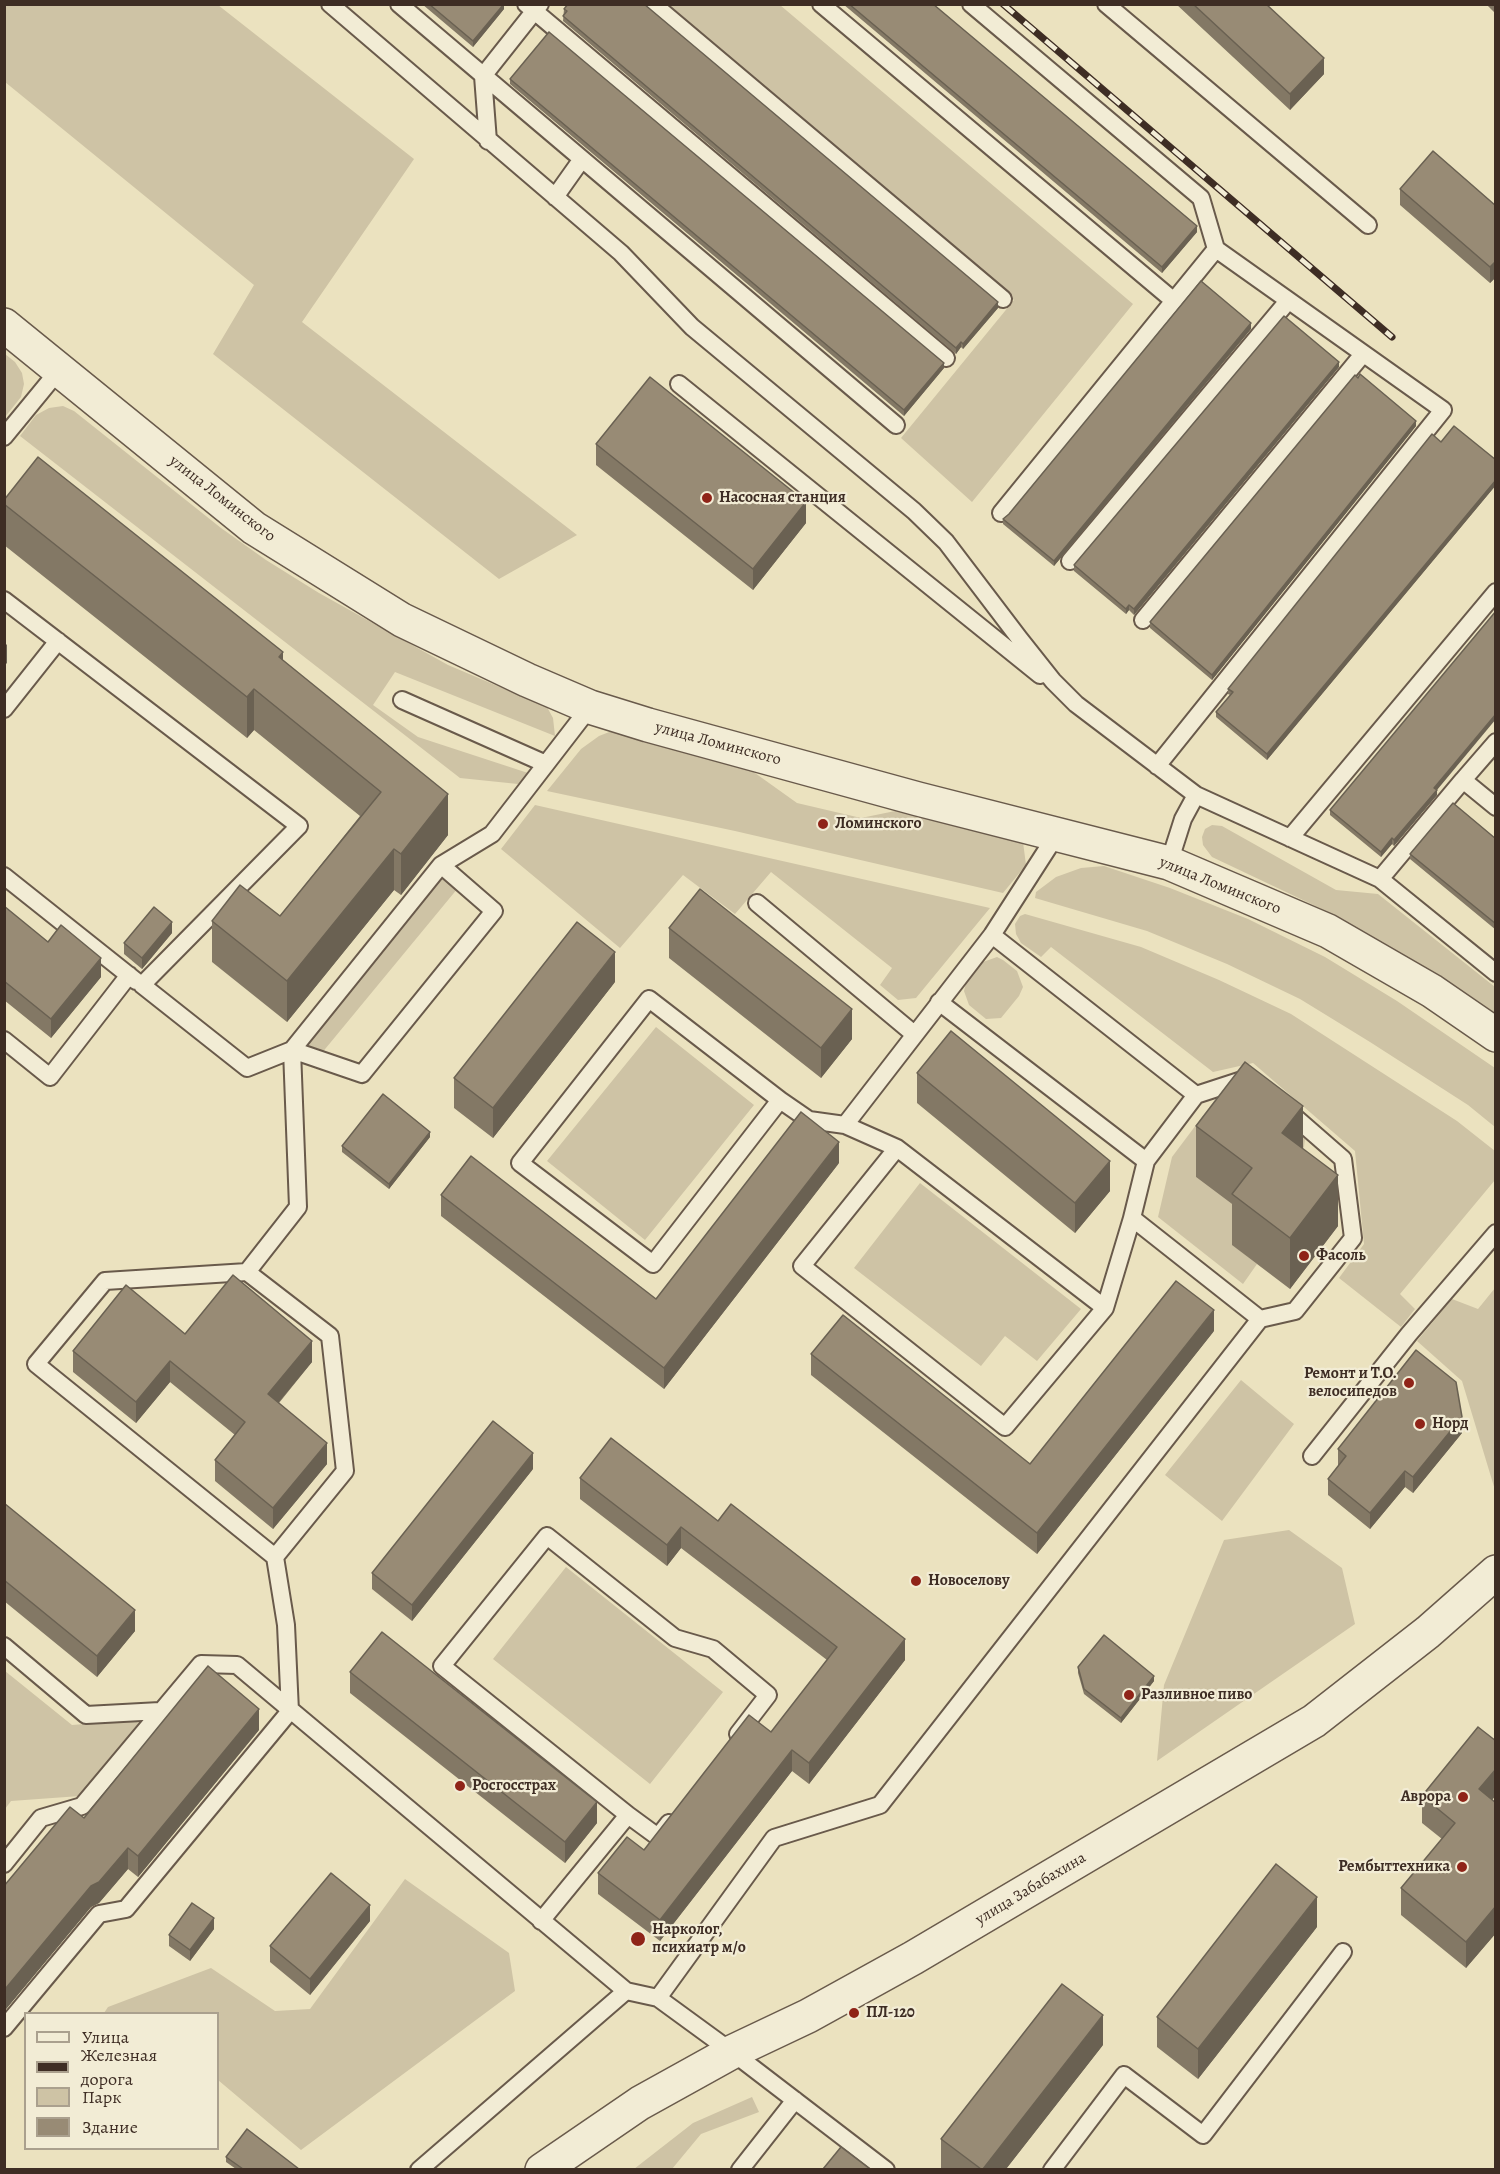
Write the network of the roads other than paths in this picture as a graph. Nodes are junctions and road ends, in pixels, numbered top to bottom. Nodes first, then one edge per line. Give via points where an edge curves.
1 (330, 4) edge
2 (399, 4) edge
3 (653, 4) edge
4 (821, 4) edge
5 (971, 4) edge
6 (1106, 4) edge
7 (533, 7) edge
8 (483, 76) junction
9 (488, 141) junction
10 (582, 159) junction
11 (555, 197) junction
12 (1368, 225) dead end
13 (1216, 249) junction
14 (1004, 299) dead end
15 (1174, 301) junction
16 (1288, 301) junction
17 (4, 325) edge
18 (1363, 354) junction
19 (946, 358) dead end
20 (59, 369) junction
21 (679, 384) dead end
22 (896, 425) dead end
23 (4, 437) edge
24 (1001, 513) dead end
25 (1070, 561) dead end
26 (1496, 592) edge
27 (4, 600) edge
28 (1143, 620) dead end
29 (58, 641) junction
30 (402, 700) dead end
31 (1076, 704) junction
32 (590, 706) junction
33 (4, 709) edge
34 (1496, 742) edge
35 (546, 764) junction
36 (1157, 766) junction
37 (1463, 780) junction
38 (1196, 795) junction
39 (1496, 807) edge
40 (1058, 834) junction
41 (1290, 838) junction
42 (1169, 863) junction
43 (441, 866) junction
44 (4, 876) edge
45 (1380, 879) junction
46 (757, 903) dead end
47 (992, 935) junction
48 (1496, 973) edge
49 (135, 980) junction
50 (939, 1002) junction
51 (914, 1034) junction
52 (1496, 1035) edge
53 (4, 1040) edge
54 (292, 1050) junction
55 (1257, 1085) edge
56 (1196, 1095) junction
57 (780, 1100) junction
58 (1275, 1100) edge
59 (844, 1125) junction
60 (897, 1148) junction
61 (1146, 1161) junction
62 (1132, 1218) junction
63 (1496, 1233) edge
64 (247, 1272) junction
65 (1105, 1308) junction
66 (1260, 1319) junction
67 (1312, 1456) dead end
68 (275, 1557) junction
69 (1496, 1572) edge
70 (4, 1646) edge
71 (160, 1711) junction
72 (290, 1712) junction
73 (731, 1742) edge
74 (680, 1809) edge
75 (628, 1815) junction
76 (4, 1864) edge
77 (541, 1921) junction
78 (1343, 1952) dead end
79 (626, 1991) junction
80 (658, 1998) junction
81 (4, 2028) edge
82 (732, 2052) junction
83 (795, 2100) junction
84 (419, 2169) edge
85 (542, 2169) edge
86 (740, 2169) edge
87 (886, 2169) edge
88 (1052, 2169) edge

1 - 9 lane
2 - 8 lane
3 - 14 lane
4 - 15 lane
5 - 13 lane via 1201,198
6 - 12 lane
7 - 8 lane
7 - 19 lane
8 - 9 lane
8 - 10 lane
9 - 11 lane
10 - 11 lane
10 - 22 lane
11 - 31 lane via 621,253 692,327 946,542 1018,638
13 - 15 lane
13 - 16 lane
15 - 24 lane
16 - 18 lane
16 - 25 lane
17 - 20 street, улица Ломинского
18 - 28 lane
18 - 36 lane via 1443,410
20 - 23 lane
20 - 32 street, улица Ломинского via 254,528 402,620
21 - 31 lane
26 - 41 lane
27 - 29 lane
29 - 33 lane
29 - 49 lane via 299,826
30 - 35 lane
31 - 36 lane
32 - 35 lane
32 - 40 street, улица Ломинского via 918,799
34 - 37 lane
35 - 43 lane via 492,834
36 - 38 lane
37 - 39 lane
37 - 45 lane
38 - 41 lane
38 - 42 lane via 1183,819
40 - 42 street, улица Ломинского
40 - 47 lane
41 - 45 lane
42 - 52 street, улица Ломинского via 1328,931 1432,991
43 - 54 lane
43 - 54 lane via 494,911 362,1074
44 - 49 lane
45 - 48 lane
46 - 51 lane
47 - 50 lane
47 - 56 lane
49 - 53 lane via 50,1077
49 - 54 lane via 248,1068
50 - 51 lane
50 - 61 lane
51 - 59 lane
54 - 64 lane via 298,1207
55 - 56 lane via 1249,1077
56 - 61 lane
57 - 57 lane via 649,999 520,1163 653,1264
57 - 59 lane via 809,1120
58 - 66 lane via 1343,1159 1353,1238 1295,1311
59 - 60 lane
60 - 65 lane
60 - 65 lane via 802,1266 1005,1427
61 - 62 lane
62 - 65 lane
62 - 66 lane
63 - 67 lane
64 - 68 lane via 330,1336 345,1471
64 - 68 lane via 105,1281 36,1364
66 - 80 lane via 880,1805 774,1838
68 - 72 lane via 286,1625
69 - 82 street, улица Забабахина via 1428,1632 1314,1721 913,1958 808,2016
70 - 71 lane via 86,1715
71 - 72 lane via 201,1664 237,1665
71 - 76 lane via 82,1806 41,1818
72 - 77 lane
72 - 81 lane via 126,1909 99,1914
73 - 75 lane via 768,1695 712,1649 675,1638 547,1536 442,1666
74 - 75 lane via 658,1837
75 - 77 lane
77 - 79 lane
78 - 88 lane via 1203,2135 1124,2075
79 - 80 lane
79 - 84 lane
80 - 82 lane
82 - 83 lane
82 - 85 street, улица Забабахина via 640,2103
83 - 86 lane
83 - 87 lane

